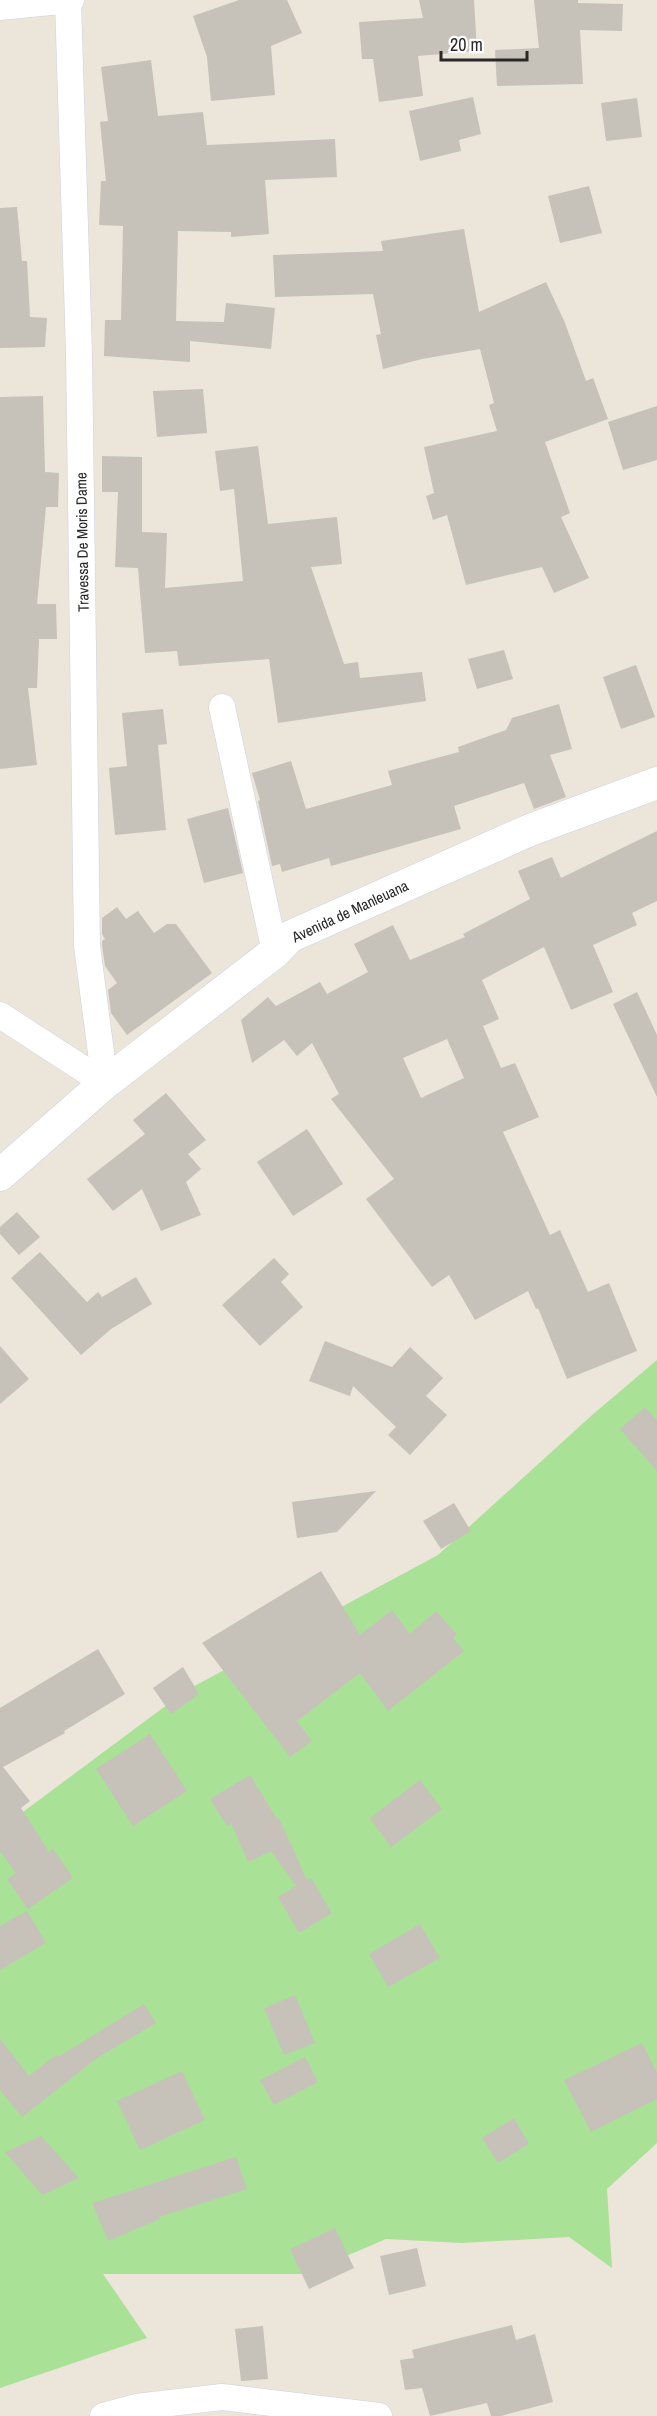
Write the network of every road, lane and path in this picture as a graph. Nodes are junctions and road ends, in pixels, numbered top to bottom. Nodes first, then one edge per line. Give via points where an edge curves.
1 (69, 0) edge
2 (0, 7) edge
3 (222, 707) dead end
4 (657, 783) edge
5 (274, 952) junction
6 (0, 1015) edge
7 (105, 1083) junction
8 (0, 1175) edge
9 (103, 2416) edge
10 (379, 2416) edge

1 - 2 street
1 - 7 street, Travessa De Moris Dame via 79,353 87,946
3 - 5 street
4 - 5 street, Avenida de Manleuana via 530,830 289,937
5 - 7 street, Avenida de Manleuana
6 - 7 street
7 - 8 street, Avenida de Manleuana
9 - 10 street via 136,2407 222,2397

